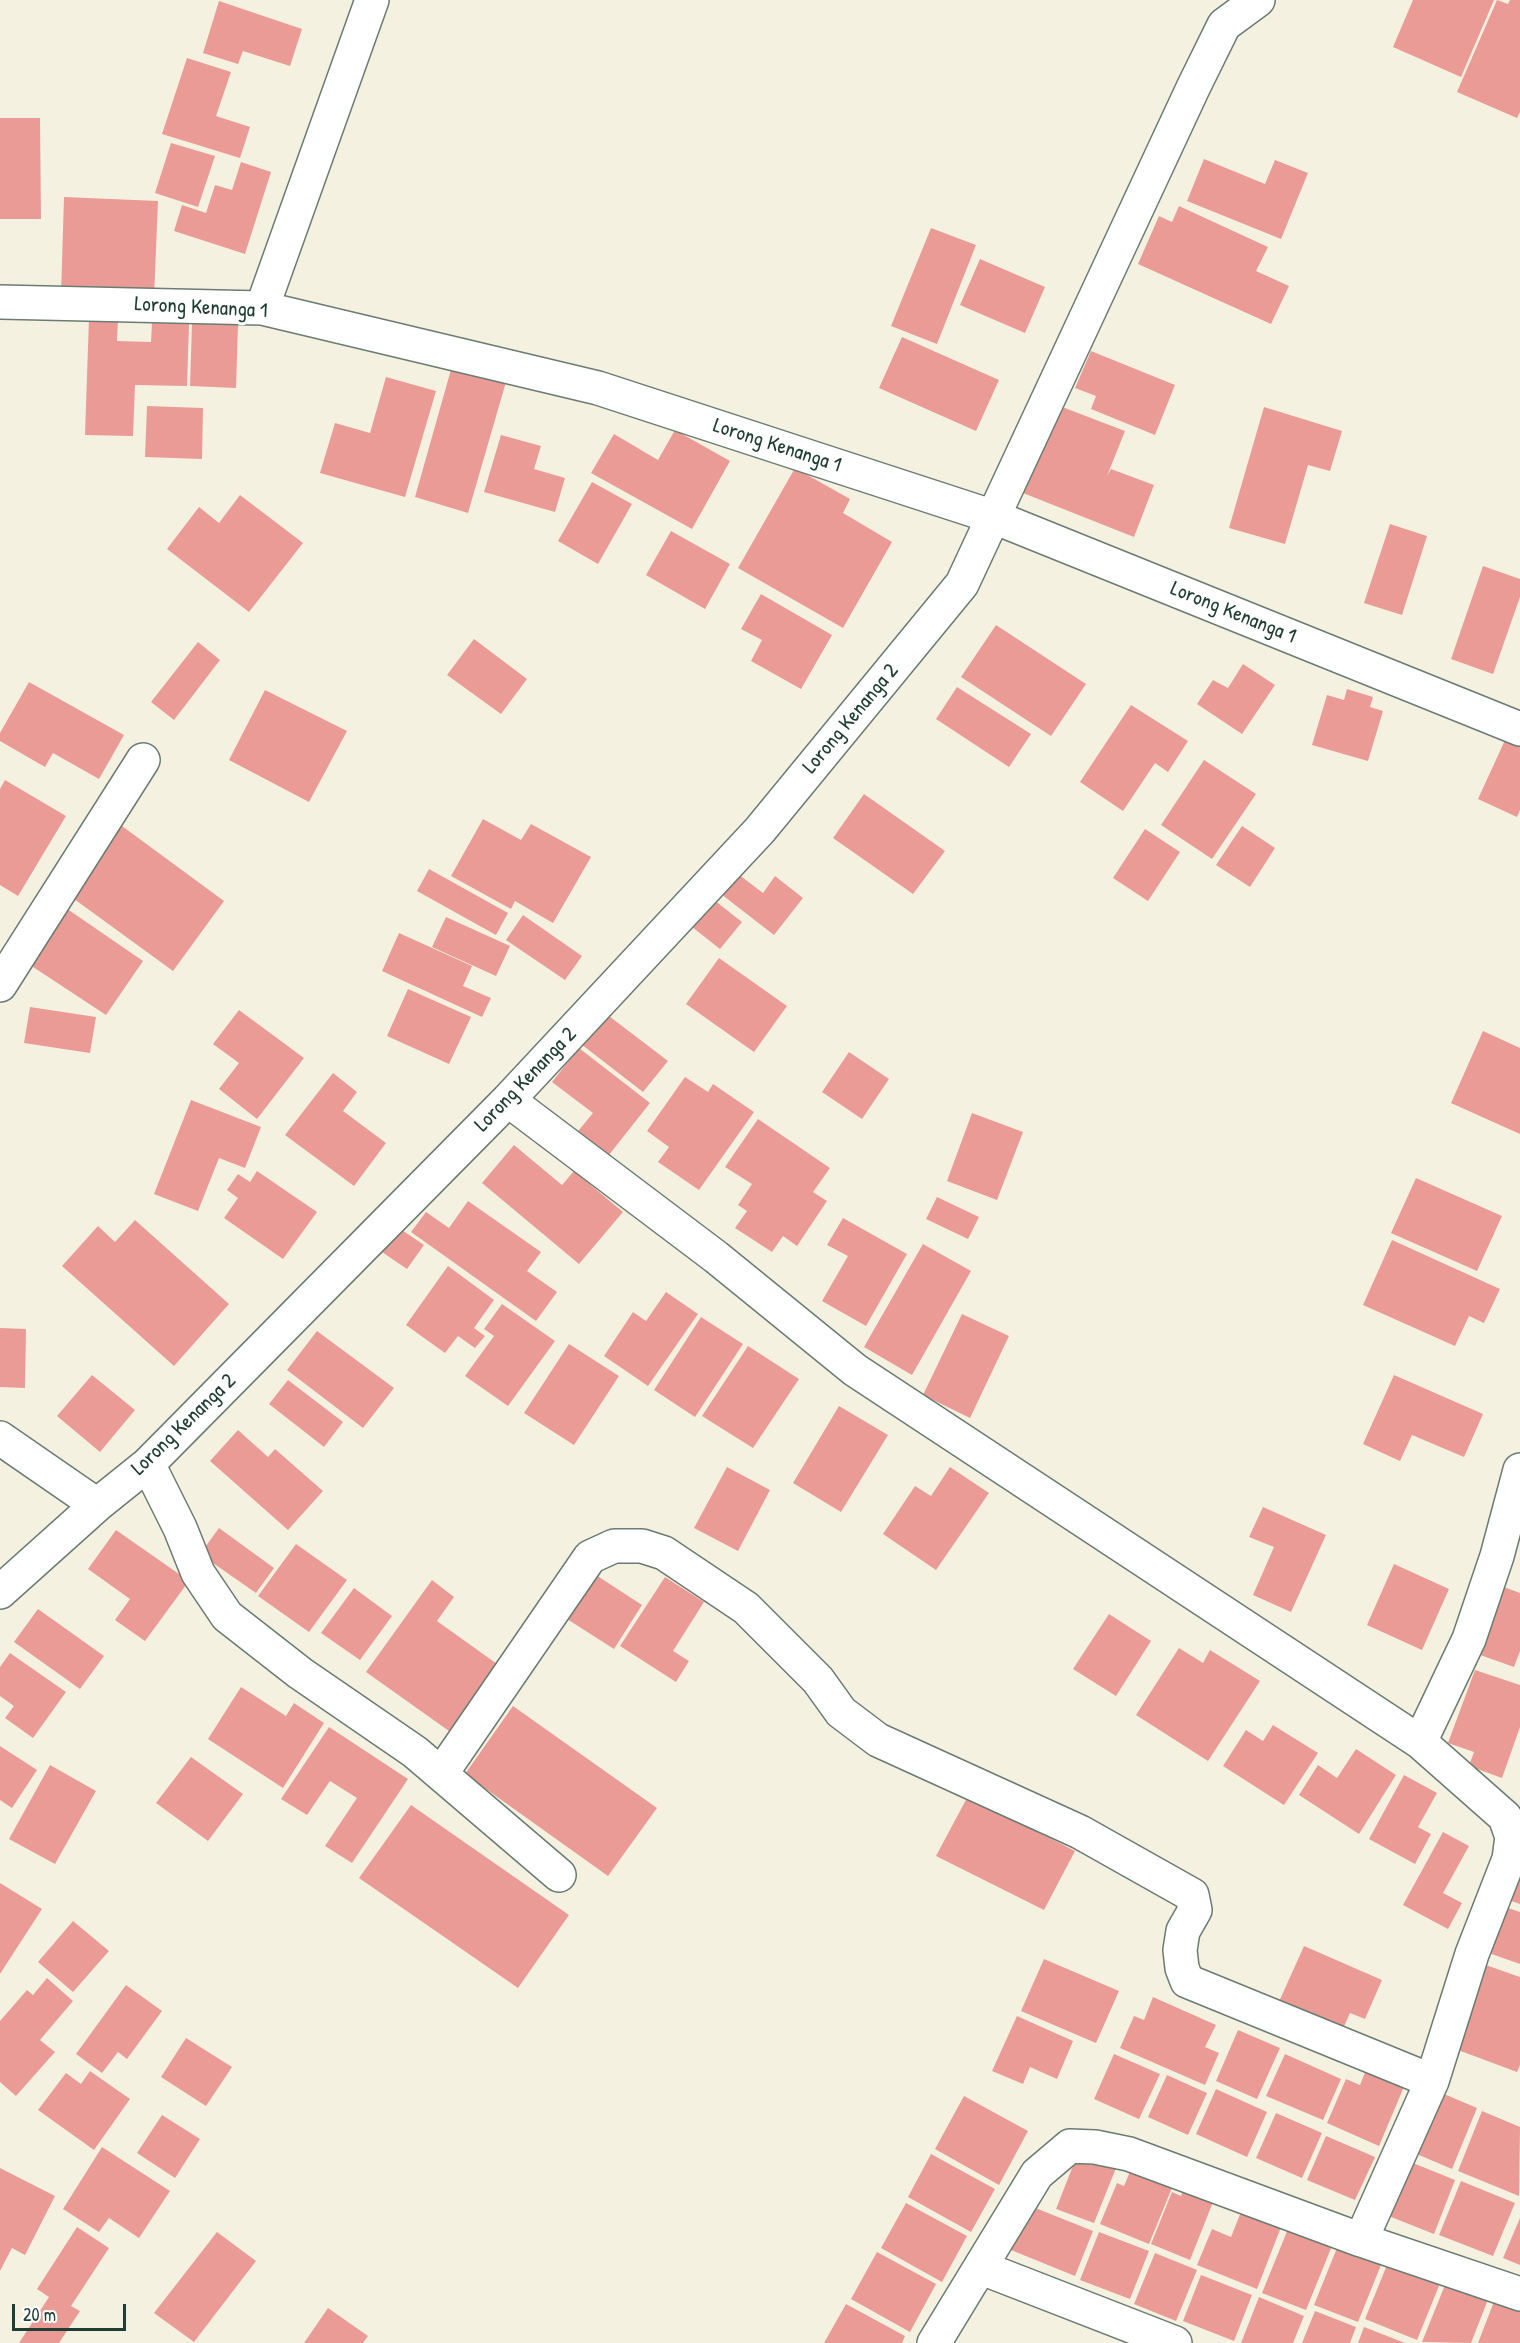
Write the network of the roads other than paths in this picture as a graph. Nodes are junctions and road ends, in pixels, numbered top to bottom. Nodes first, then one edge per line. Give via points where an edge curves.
1 (372, 0) edge
2 (1258, 0) edge
3 (0, 302) edge
4 (262, 308) junction
5 (994, 517) junction
6 (1520, 729) edge
7 (143, 760) dead end
8 (0, 985) edge
9 (508, 1100) junction
10 (0, 1438) edge
11 (148, 1464) junction
12 (1520, 1470) edge
13 (97, 1505) junction
14 (1509, 1560) edge
15 (0, 1592) edge
16 (1420, 1742) junction
17 (441, 1774) junction
18 (559, 1875) dead end
19 (1432, 2081) junction
20 (1361, 2240) junction
21 (981, 2268) junction
22 (1520, 2294) edge
23 (934, 2343) edge
24 (1175, 2343) edge

1 - 4 street
2 - 5 street, Lorong Kenanga 2 via 1224,25
3 - 4 street, Lorong Kenanga 1
4 - 5 street, Lorong Kenanga 1 via 598,388
5 - 6 street, Lorong Kenanga 1
5 - 9 street, Lorong Kenanga 2 via 963,584 760,830
7 - 8 street
9 - 11 street, Lorong Kenanga 2
9 - 16 street via 716,1257 855,1370
10 - 13 street
11 - 13 street, Lorong Kenanga 2
11 - 17 street via 198,1573 227,1616
12 - 14 street
13 - 15 street, Lorong Kenanga 2
14 - 16 street
16 - 19 street via 1505,1816 1512,1837 1509,1859 1472,1954
17 - 18 street
17 - 19 street via 590,1557 614,1546 642,1546 664,1553 746,1608 818,1680 841,1712 878,1740 1080,1832 1192,1895 1195,1910 1183,1931 1180,1950 1187,1981
19 - 20 street
20 - 21 street via 1129,2154 1070,2146 1037,2175
20 - 22 street
21 - 23 street
21 - 24 street

